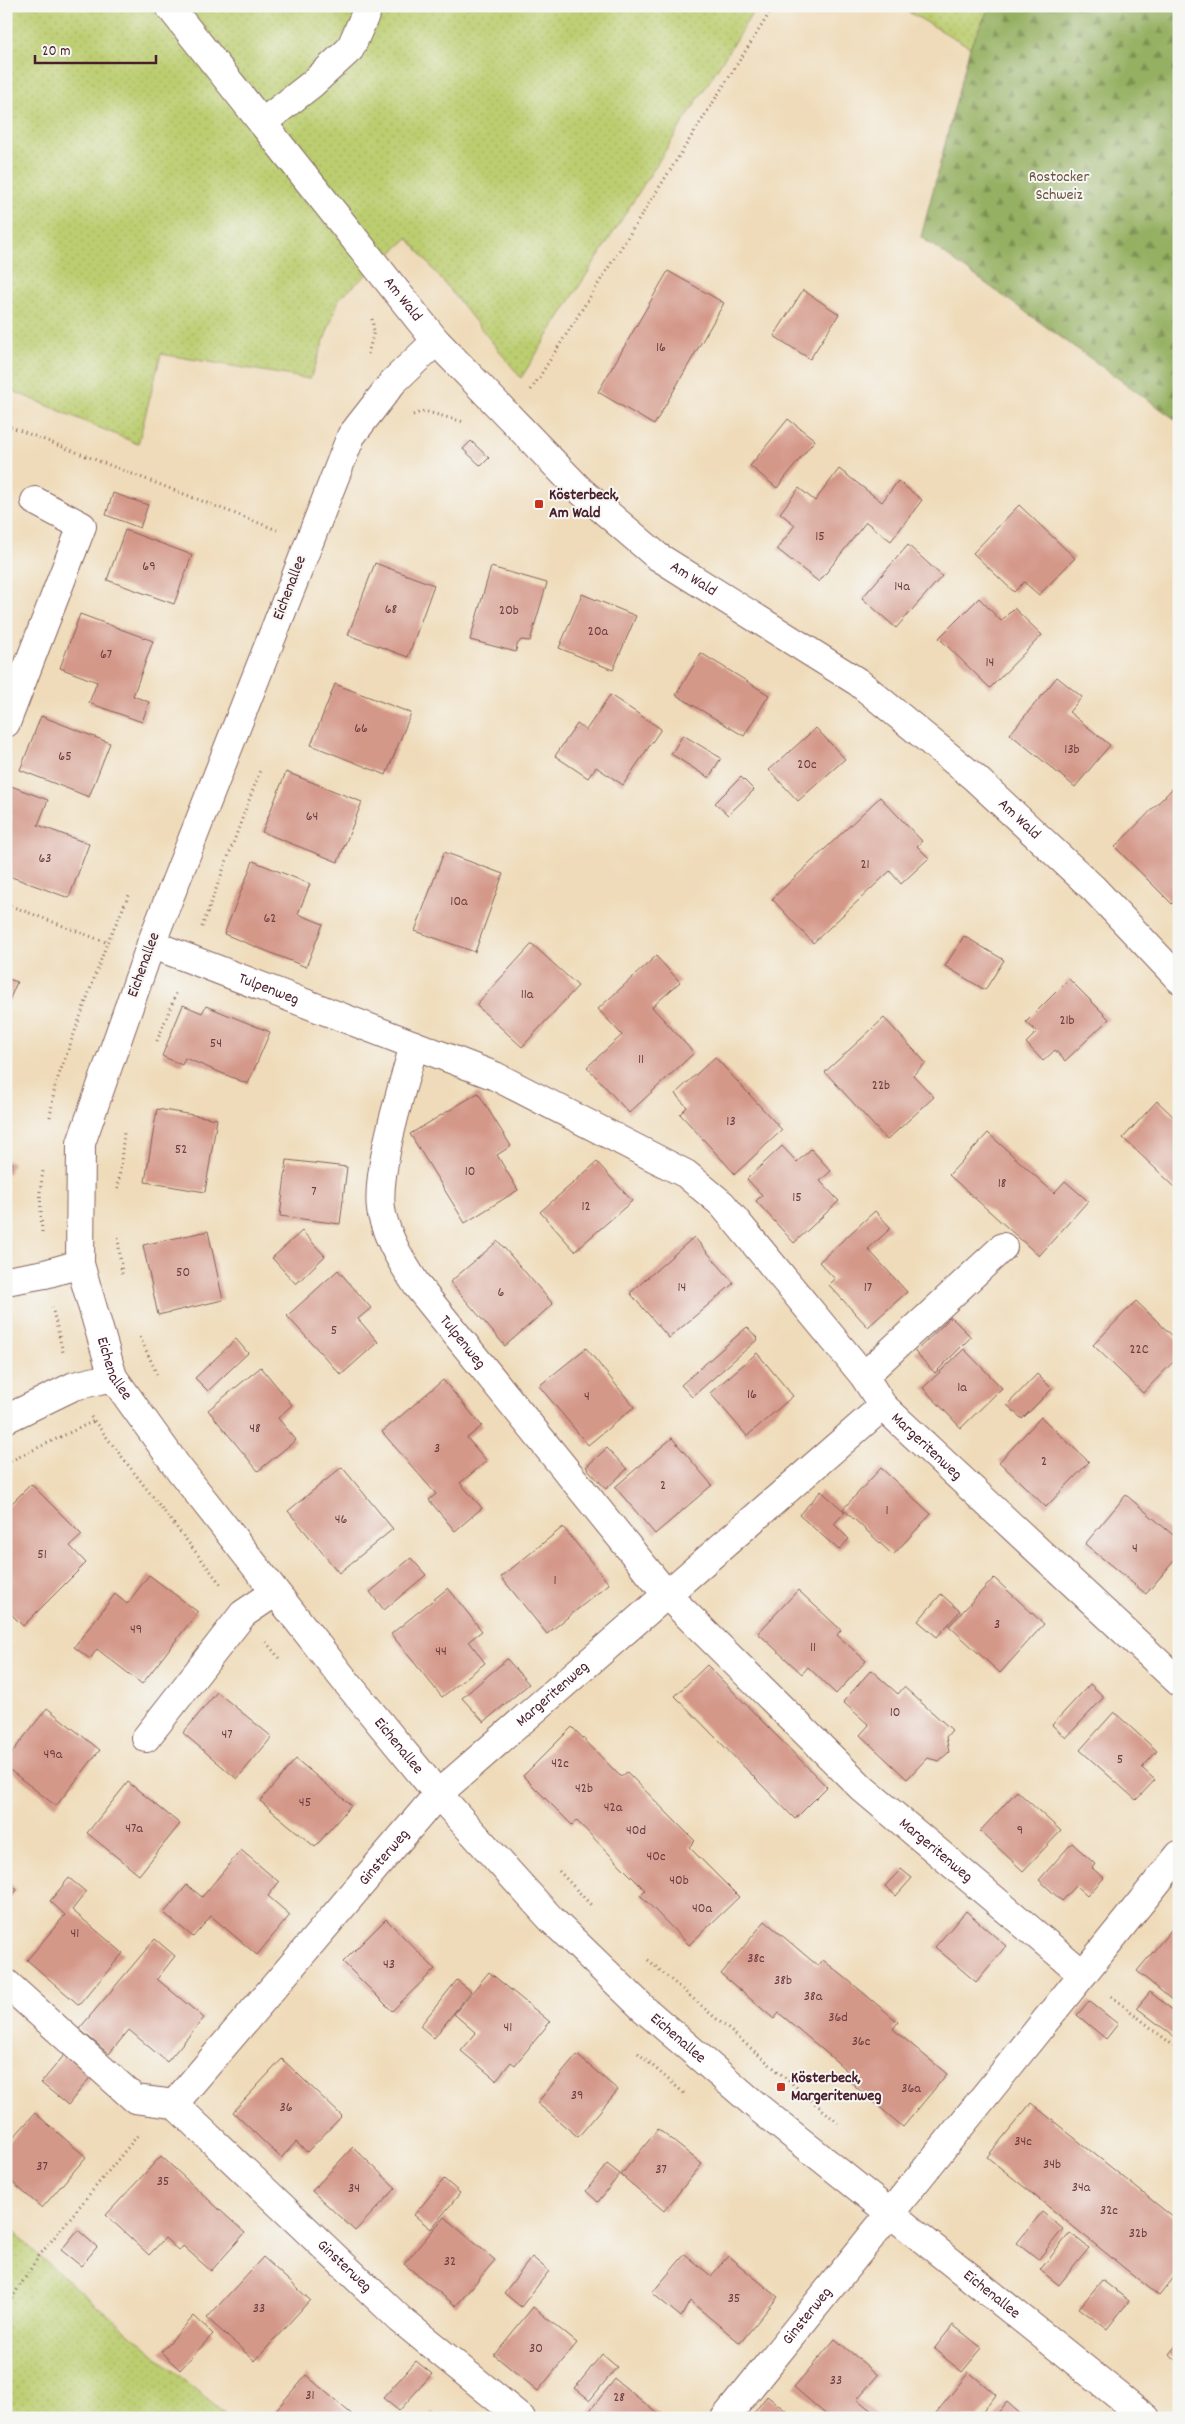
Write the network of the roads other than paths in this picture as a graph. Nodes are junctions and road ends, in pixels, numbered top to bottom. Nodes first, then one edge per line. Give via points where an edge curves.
1 (169, 6) edge
2 (369, 6) edge
3 (262, 123) junction
4 (436, 341) junction
5 (35, 501) dead end
6 (6, 723) edge
7 (151, 944) junction
8 (1179, 979) edge
9 (414, 1046) junction
10 (1003, 1247) dead end
11 (80, 1264) junction
12 (6, 1281) edge
13 (864, 1376) junction
14 (113, 1377) junction
15 (883, 1406) junction
16 (7, 1417) edge
17 (274, 1593) junction
18 (668, 1596) junction
19 (1179, 1682) edge
20 (146, 1738) dead end
21 (438, 1794) junction
22 (1177, 1862) edge
23 (1083, 1974) junction
24 (6, 1983) edge
25 (174, 2104) junction
26 (891, 2214) junction
27 (521, 2418) edge
28 (725, 2418) edge
29 (1146, 2418) edge

1 - 3 street, Am Wald
2 - 3 street via 350,49
3 - 4 street, Am Wald
4 - 7 street, Eichenallee via 393,382 351,436
4 - 8 street, Am Wald via 581,491 657,556 858,682 975,778 1094,889
5 - 6 street via 82,526
7 - 9 street, Tulpenweg
7 - 11 street, Eichenallee via 81,1144
9 - 13 street, Tulpenweg via 495,1076 686,1174 722,1204
9 - 18 street, Tulpenweg via 382,1171 381,1213 394,1250 418,1287
10 - 13 street
11 - 12 street
11 - 14 street, Eichenallee
13 - 15 street, Tulpenweg
14 - 16 street via 74,1386
14 - 17 street, Eichenallee
15 - 18 street, Margeritenweg
15 - 19 street, Margeritenweg
17 - 20 street via 243,1614
17 - 21 street, Eichenallee
18 - 21 street, Margeritenweg
18 - 23 street, Margeritenweg via 863,1788
21 - 25 street, Ginsterweg
21 - 26 street, Eichenallee via 551,1919 644,2009 760,2109
22 - 23 street
23 - 26 street
24 - 25 street via 135,2099
25 - 27 street, Ginsterweg via 401,2320
26 - 28 street, Ginsterweg
26 - 29 street, Eichenallee

